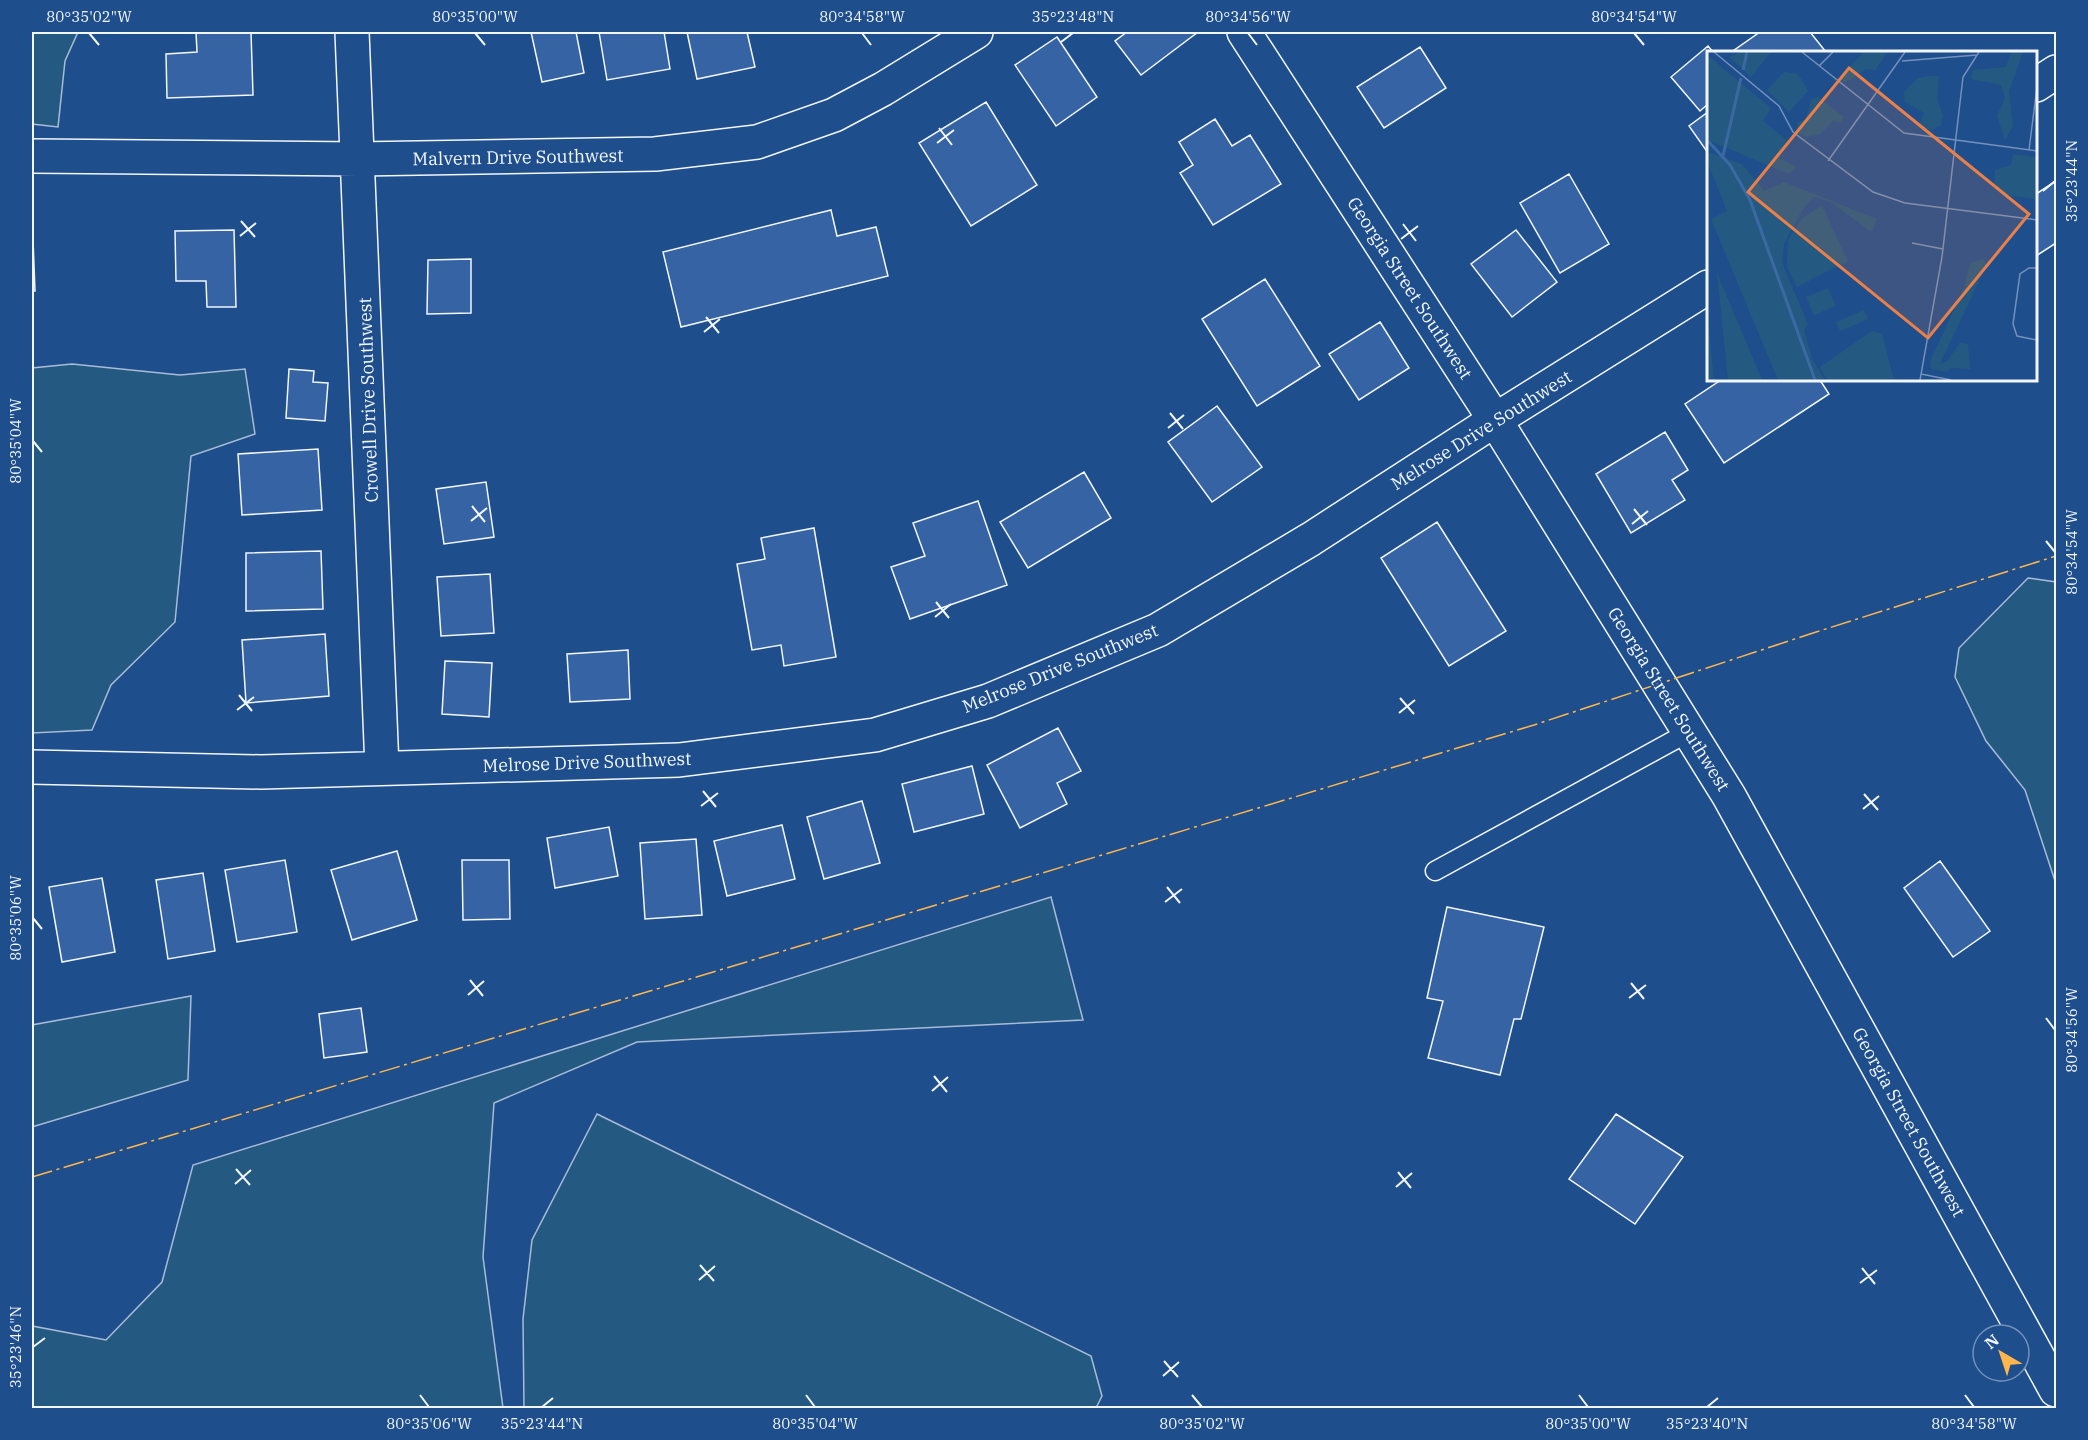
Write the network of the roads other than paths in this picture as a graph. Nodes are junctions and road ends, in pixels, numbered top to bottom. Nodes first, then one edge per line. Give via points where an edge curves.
1 (352, 32) edge
2 (976, 32) edge
3 (1244, 32) edge
4 (2056, 72) edge
5 (2037, 84) edge
6 (32, 156) edge
7 (358, 159) junction
8 (1707, 288) edge
9 (1495, 420) junction
10 (1689, 732) junction
11 (32, 767) edge
12 (382, 768) junction
13 (1435, 871) dead end
14 (2056, 1390) edge

1 - 7 street, Crowell Drive Southwest
2 - 7 street, Malvern Drive Southwest via 834,115 758,142 655,154
3 - 9 street, Georgia Street Southwest
4 - 5 street
6 - 7 street, Malvern Drive Southwest
7 - 12 street, Crowell Drive Southwest
8 - 9 street, Melrose Drive Southwest
9 - 10 street, Georgia Street Southwest
9 - 12 street, Melrose Drive Southwest via 1311,539 1158,630 988,701 876,735 679,760
10 - 13 lane
10 - 14 street, Georgia Street Southwest via 1729,796
11 - 12 street, Melrose Drive Southwest via 261,772

